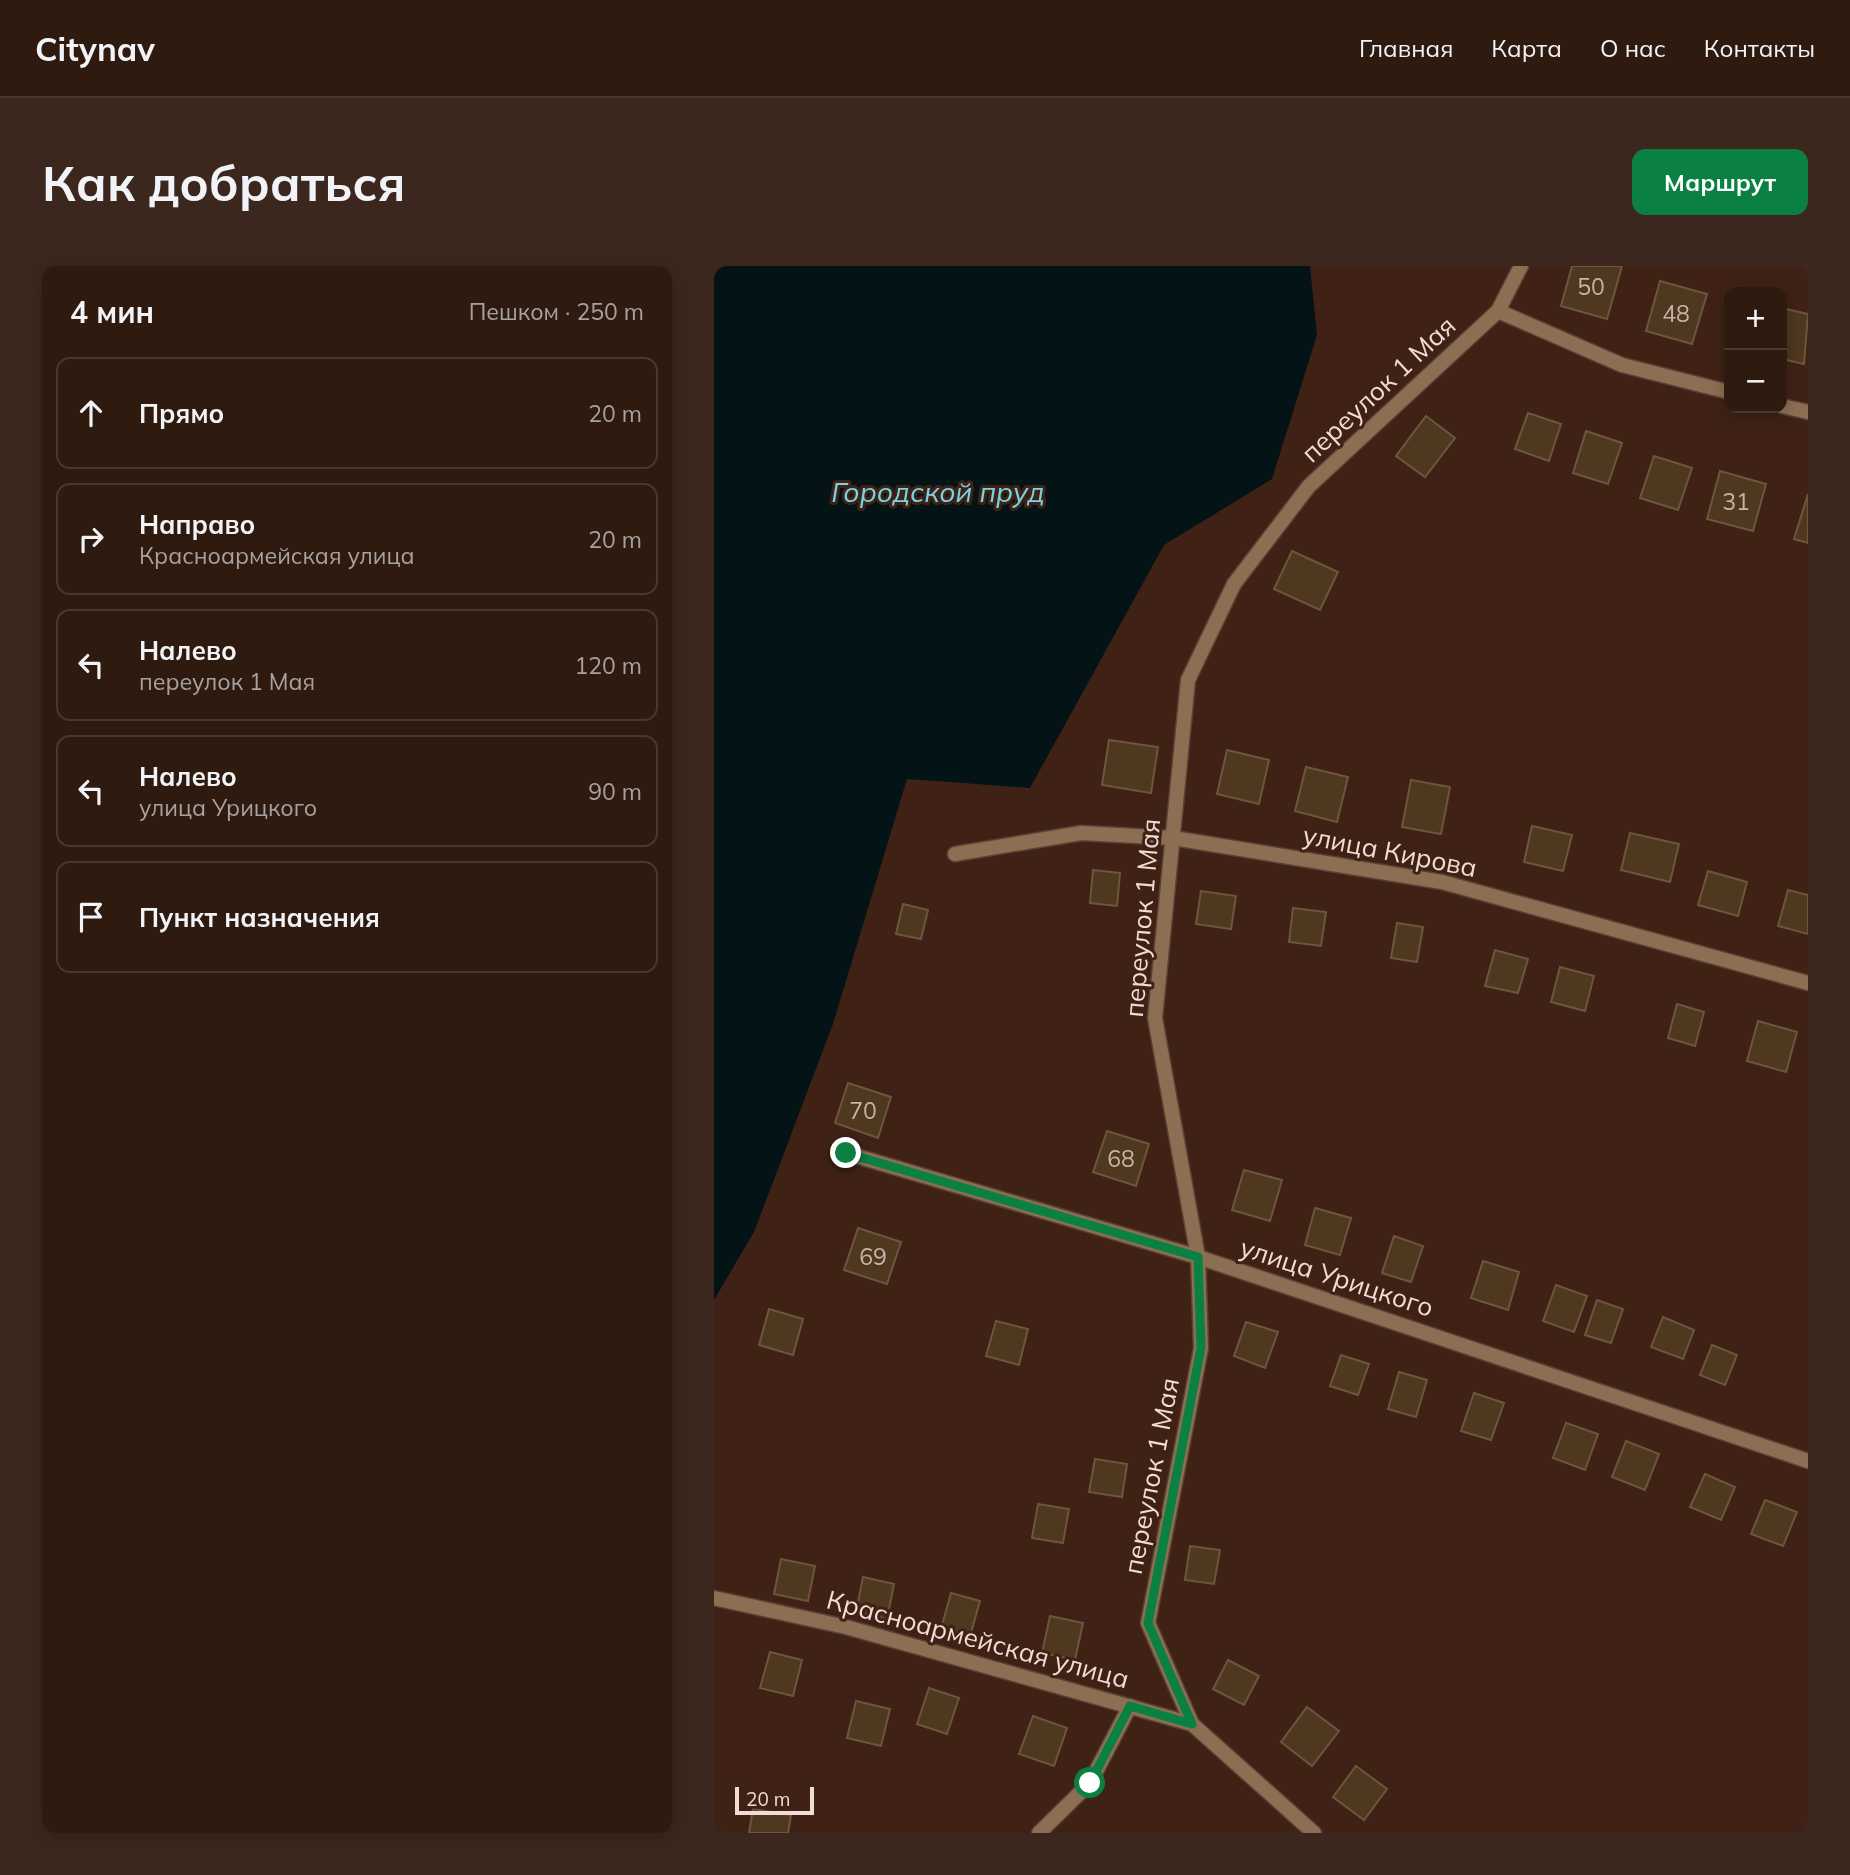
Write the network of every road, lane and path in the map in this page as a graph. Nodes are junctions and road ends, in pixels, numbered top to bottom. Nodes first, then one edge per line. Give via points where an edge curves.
1 (1521, 266) edge
2 (1498, 311) junction
3 (1724, 391) edge
4 (1787, 406) edge
5 (1808, 412) edge
6 (1173, 838) junction
7 (955, 854) dead end
8 (1808, 983) edge
9 (846, 1153) dead end
10 (1198, 1257) junction
11 (1808, 1461) edge
12 (714, 1598) edge
13 (1130, 1706) junction
14 (1192, 1724) junction
15 (1039, 1833) edge
16 (1314, 1833) edge

1 - 2 street, переулок 1 Мая
2 - 3 street via 1622,365
2 - 6 street, переулок 1 Мая via 1309,486 1234,584 1188,680
4 - 5 street
6 - 7 street, улица Кирова via 1081,832
6 - 8 street, улица Кирова via 1442,883
6 - 10 street, переулок 1 Мая via 1155,1018
9 - 10 street, улица Урицкого
10 - 11 street, улица Урицкого
10 - 14 street, переулок 1 Мая via 1201,1348 1148,1623
12 - 13 street, Красноармейская улица via 846,1627
13 - 14 street, Красноармейская улица
13 - 15 street via 1090,1783
14 - 16 street, Красноармейская улица

